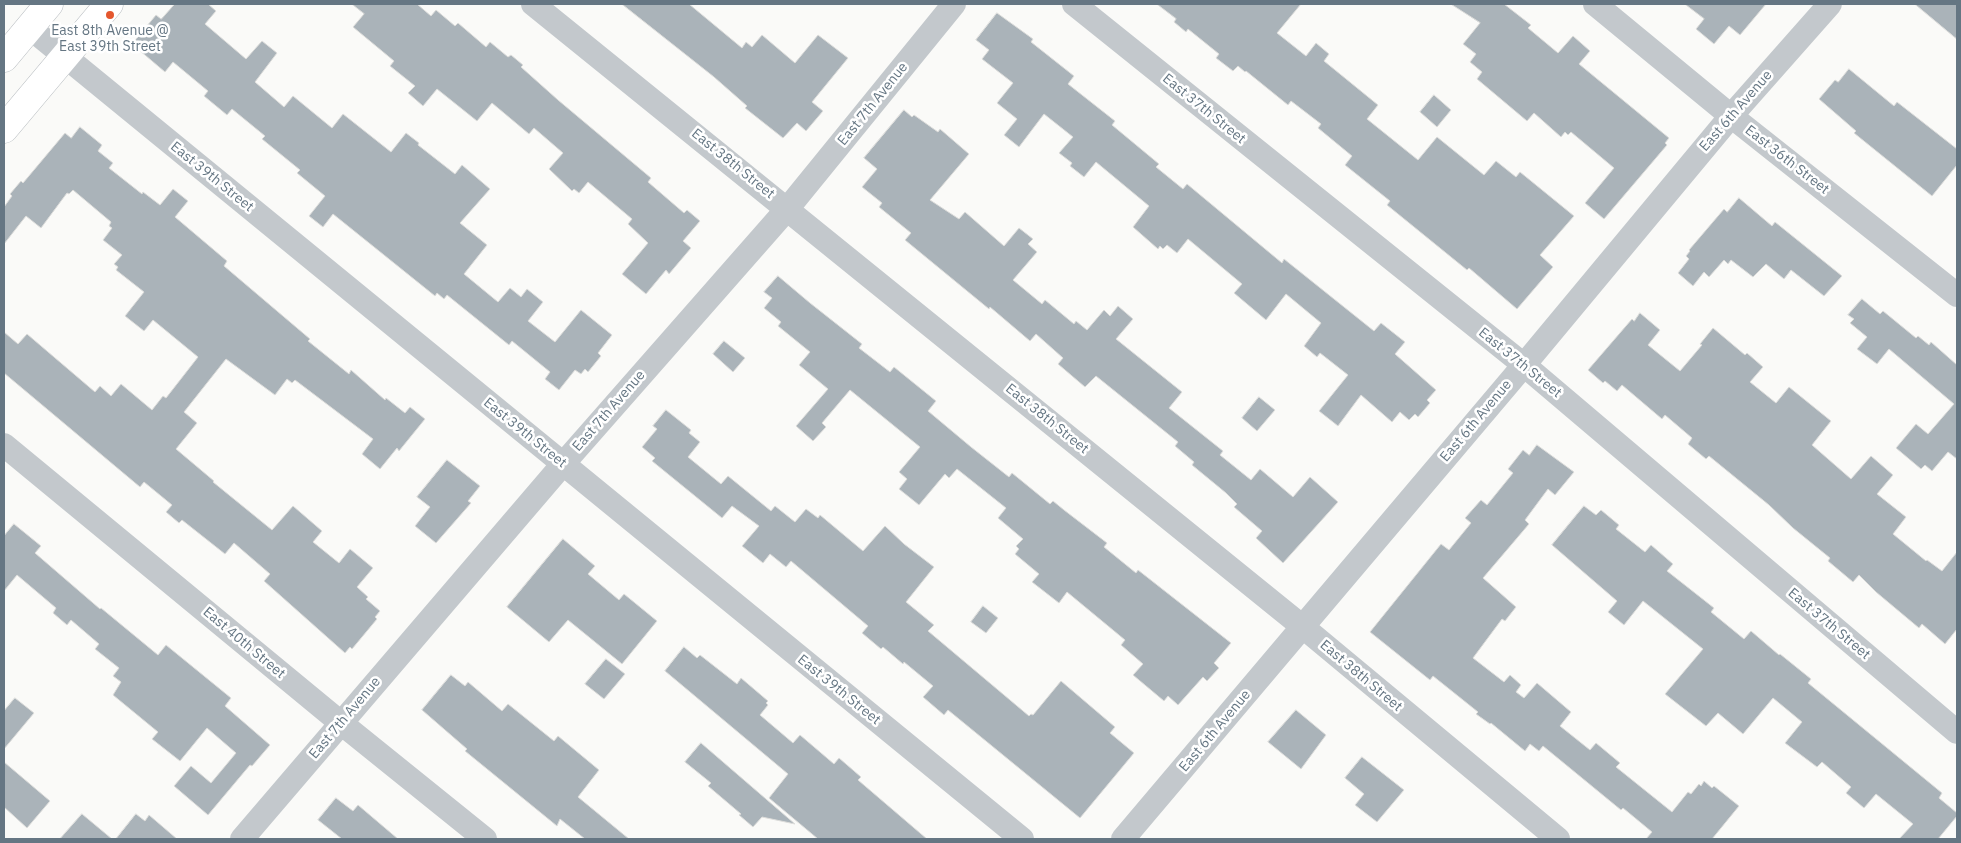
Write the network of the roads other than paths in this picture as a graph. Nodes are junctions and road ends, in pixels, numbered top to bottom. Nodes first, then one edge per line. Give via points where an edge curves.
1 (49, 4) edge
2 (109, 4) edge
3 (533, 4) edge
4 (954, 4) edge
5 (1074, 4) edge
6 (1596, 4) edge
7 (1830, 4) edge
8 (29, 27) junction
9 (65, 56) junction
10 (4, 58) edge
11 (1731, 116) junction
12 (4, 129) edge
13 (788, 208) junction
14 (1957, 295) edge
15 (1524, 365) junction
16 (4, 444) edge
17 (563, 464) junction
18 (1303, 627) junction
19 (341, 723) junction
20 (1957, 732) edge
21 (242, 839) edge
22 (485, 839) edge
23 (1022, 839) edge
24 (1123, 839) edge
25 (1558, 839) edge

1 - 8 main road
2 - 9 main road
3 - 13 street, East 38th Street
4 - 13 street, East 7th Avenue
5 - 15 street, East 37th Street
6 - 11 street, East 36th Street
7 - 11 street, East 6th Avenue
8 - 9 street, East 39th Street
8 - 10 main road
9 - 12 main road
9 - 17 street, East 39th Street
11 - 14 street, East 36th Street
11 - 15 street, East 6th Avenue
13 - 17 street, East 7th Avenue
13 - 18 street, East 38th Street
15 - 18 street, East 6th Avenue
15 - 20 street, East 37th Street
16 - 19 street, East 40th Street
17 - 19 street, East 7th Avenue
17 - 23 street, East 39th Street
18 - 24 street, East 6th Avenue
18 - 25 street, East 38th Street
19 - 21 street, East 7th Avenue
19 - 22 street, East 40th Street

